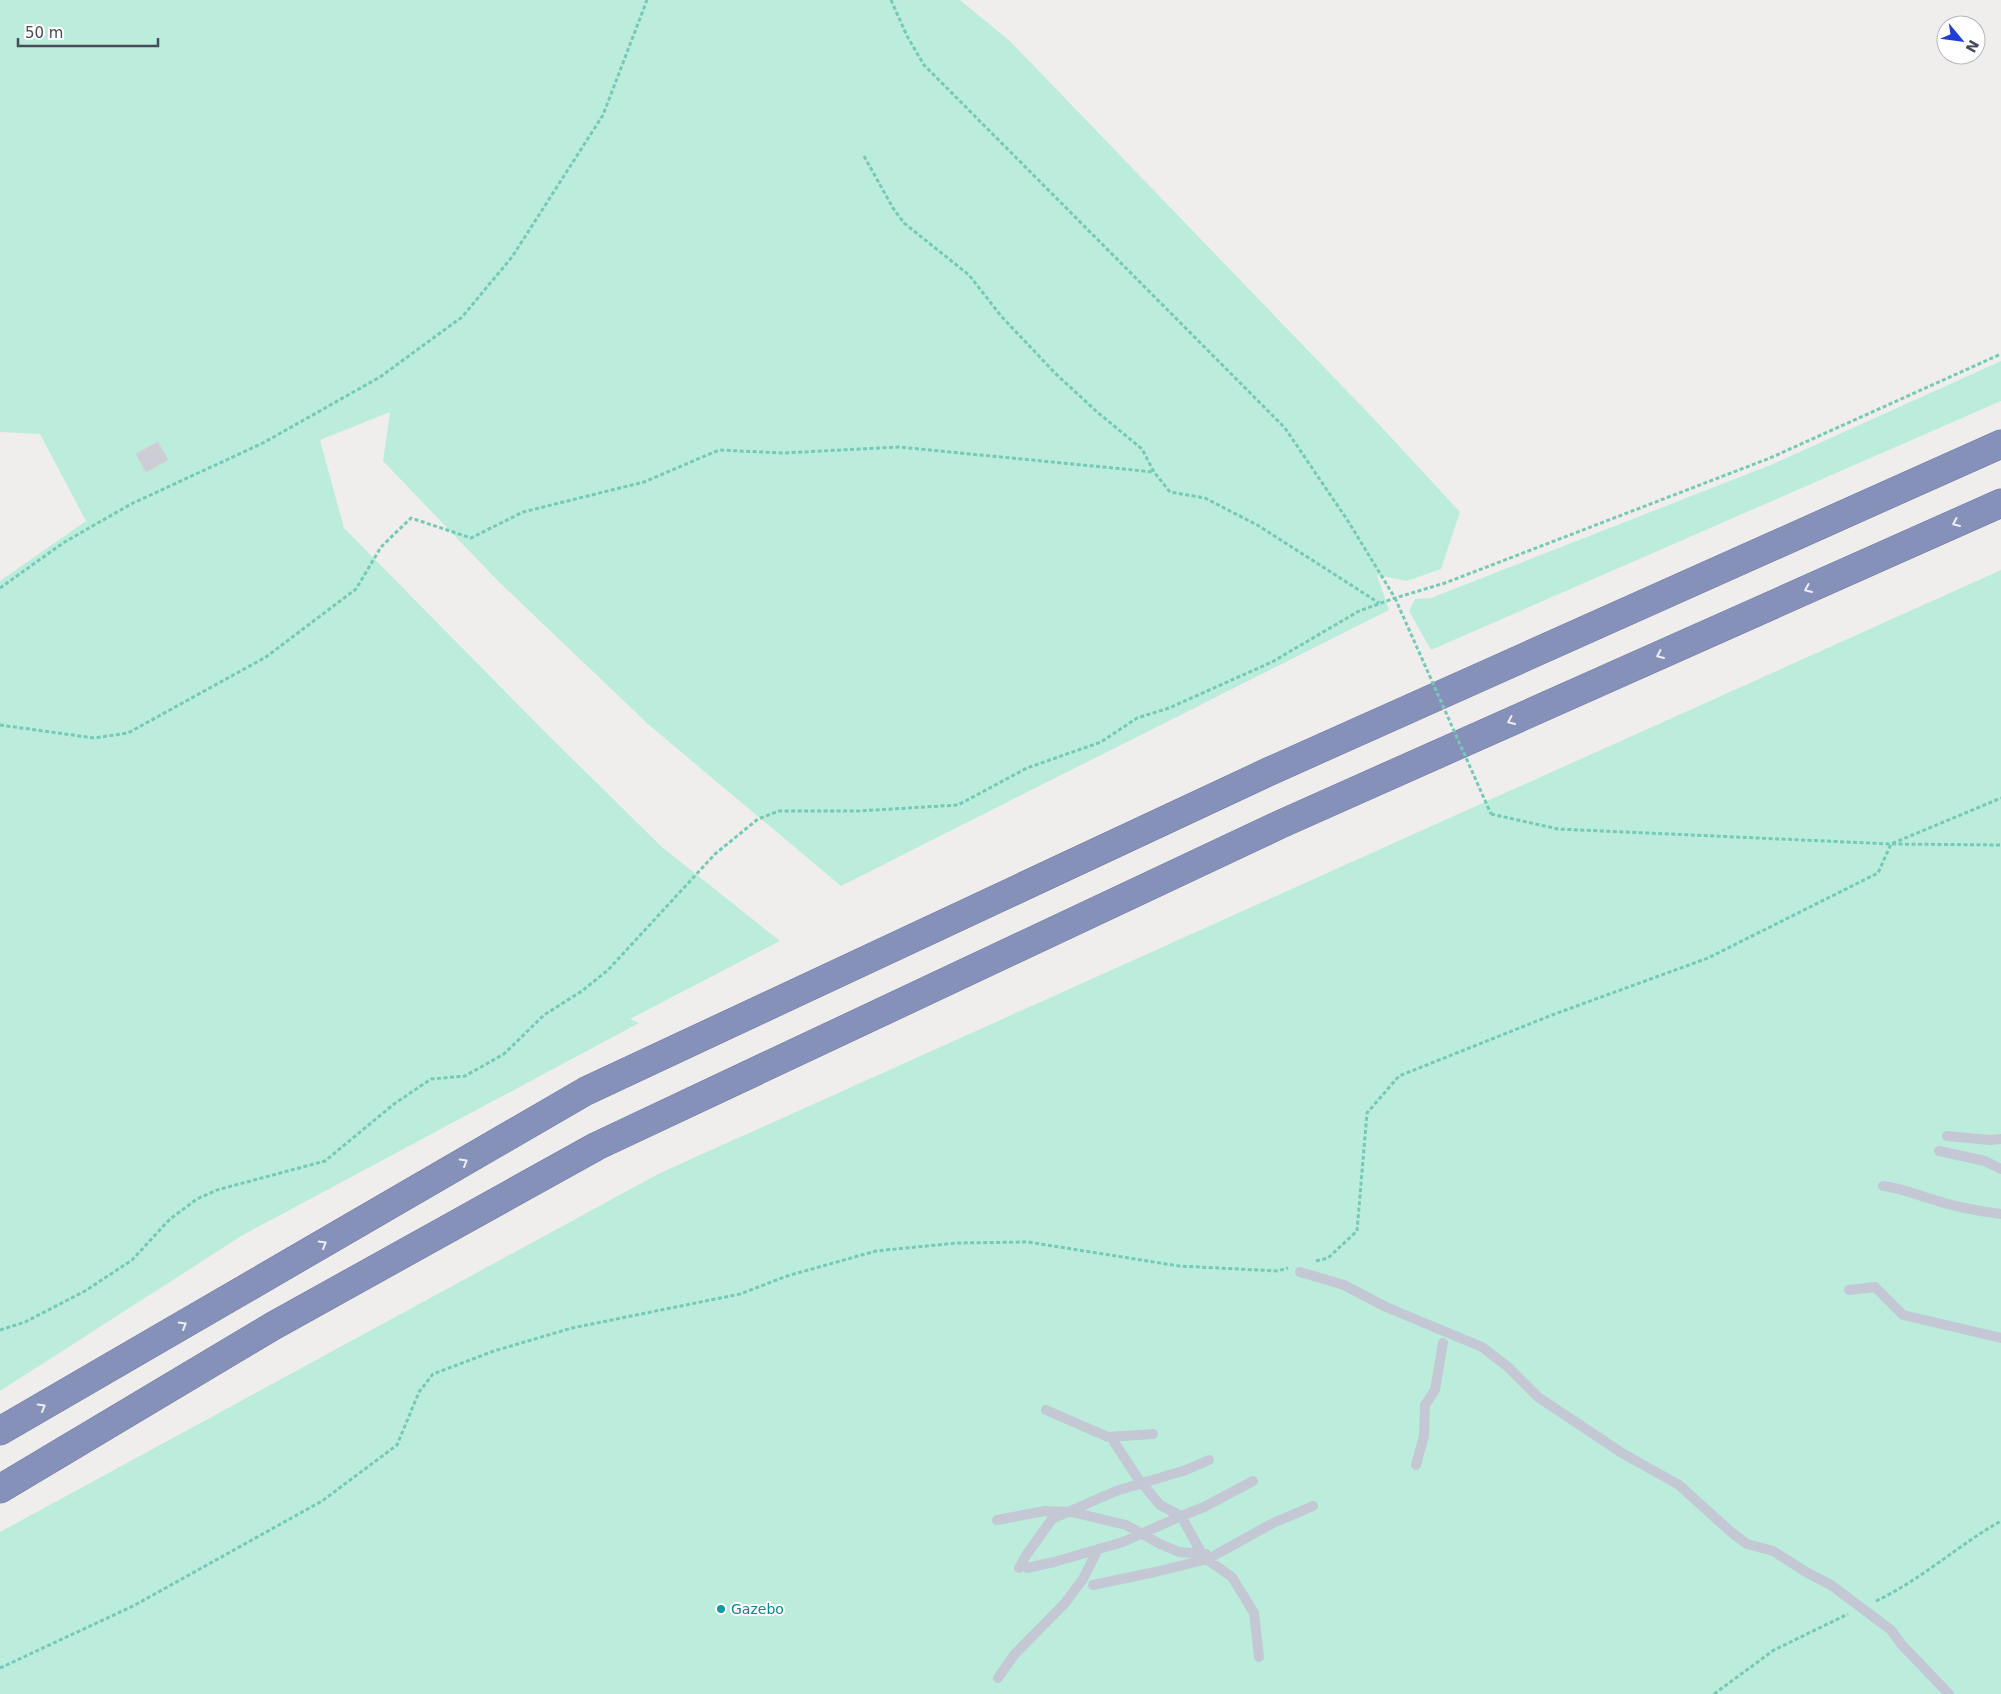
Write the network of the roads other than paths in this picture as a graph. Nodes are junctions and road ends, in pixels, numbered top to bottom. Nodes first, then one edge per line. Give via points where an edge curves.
1 (2001, 444) edge
2 (2001, 503) edge
3 (1947, 1136) dead end
4 (2001, 1139) edge
5 (1939, 1151) dead end
6 (2001, 1170) edge
7 (1883, 1186) dead end
8 (2001, 1214) edge
9 (1297, 1269) road end
10 (1849, 1290) dead end
11 (2001, 1338) edge
12 (1443, 1343) dead end
13 (1046, 1410) dead end
14 (0, 1431) edge
15 (1152, 1434) dead end
16 (1114, 1442) dead end
17 (1209, 1460) dead end
18 (1416, 1465) dead end
19 (1253, 1481) dead end
20 (1141, 1482) junction
21 (0, 1489) edge
22 (1313, 1506) dead end
23 (1072, 1512) junction
24 (1181, 1516) junction
25 (997, 1520) dead end
26 (1141, 1534) junction
27 (1098, 1549) junction
28 (1209, 1556) junction
29 (1093, 1585) dead end
30 (1259, 1658) dead end
31 (998, 1678) dead end
32 (1950, 1694) edge

14 -> 1 highway via 586,1091 1277,768
2 -> 21 highway via 1281,824 597,1146 273,1326
3 - 4 lane
5 - 6 lane via 1985,1162
7 - 8 lane via 1905,1189 1980,1212
9 - 32 lane via 1344,1285 1386,1307 1482,1347 1538,1397 1622,1453 1679,1485 1747,1544 1773,1551 1831,1584 1891,1630
10 - 11 lane via 1875,1287 1903,1315
12 - 18 lane via 1435,1390 1425,1405 1424,1436
13 - 15 lane via 1108,1437
16 - 20 lane
17 - 20 lane
19 - 24 lane
20 - 23 lane
20 - 24 lane via 1160,1505
22 - 28 lane
23 - 25 lane via 1045,1511
23 - 26 lane via 1126,1525
23 - 27 lane via 1052,1519 1038,1537 1023,1568
24 - 26 lane
24 - 28 lane
26 - 27 lane
26 - 28 lane via 1179,1552
27 - 31 lane via 1083,1579 1065,1603 1014,1655
28 - 29 lane via 1156,1572
28 - 30 lane via 1232,1577 1254,1613

